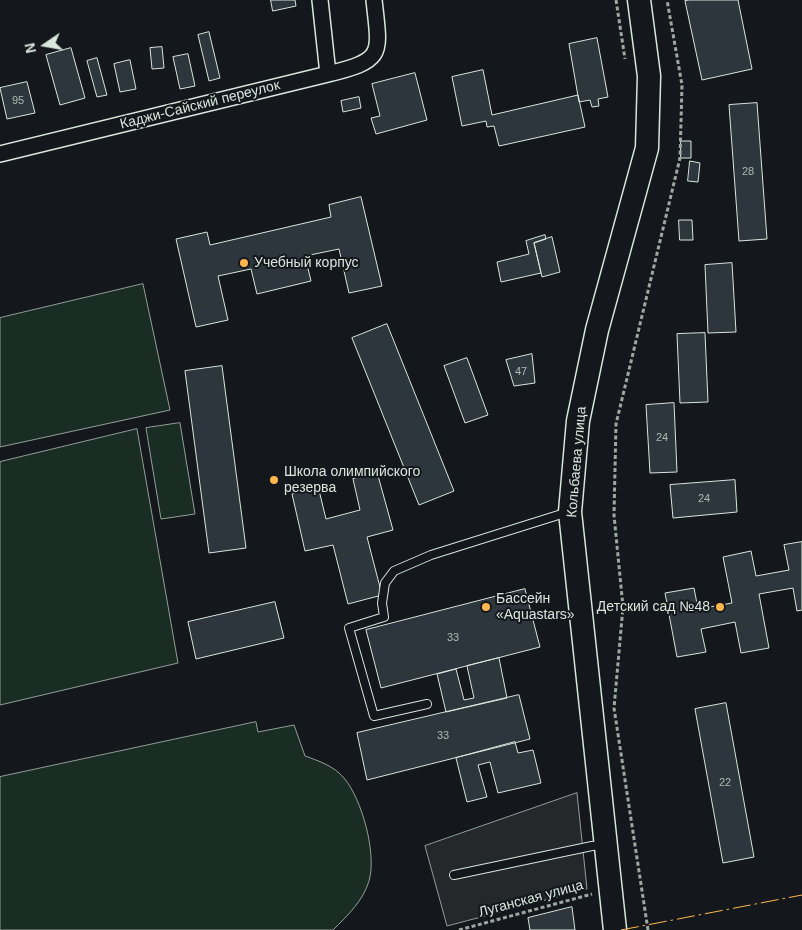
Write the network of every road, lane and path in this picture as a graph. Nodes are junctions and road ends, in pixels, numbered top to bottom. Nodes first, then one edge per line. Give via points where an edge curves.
1 (320, 0) edge
2 (374, 0) edge
3 (639, 0) edge
4 (667, 0) edge
5 (328, 74) junction
6 (0, 154) edge
7 (570, 512) junction
8 (426, 704) dead end
9 (606, 845) junction
10 (454, 875) dead end
11 (610, 889) junction
12 (459, 930) edge
13 (615, 930) edge
14 (648, 930) edge

1 - 5 street
2 - 5 street, Каджи-Сайский переулок via 377,49 364,64
3 - 7 main road, Кольбаева улица via 649,76 647,148 598,330 578,421
4 - 14 path via 682,85 680,158 616,424 614,515 622,607 614,708
5 - 6 street, Каджи-Сайский переулок
7 - 8 lane via 394,571 385,583 384,617 349,628 374,716
7 - 9 main road, Кольбаева улица
9 - 10 lane
9 - 11 main road, Кольбаева улица
11 - 12 path, Луганская улица
11 - 13 main road, Кольбаева улица

